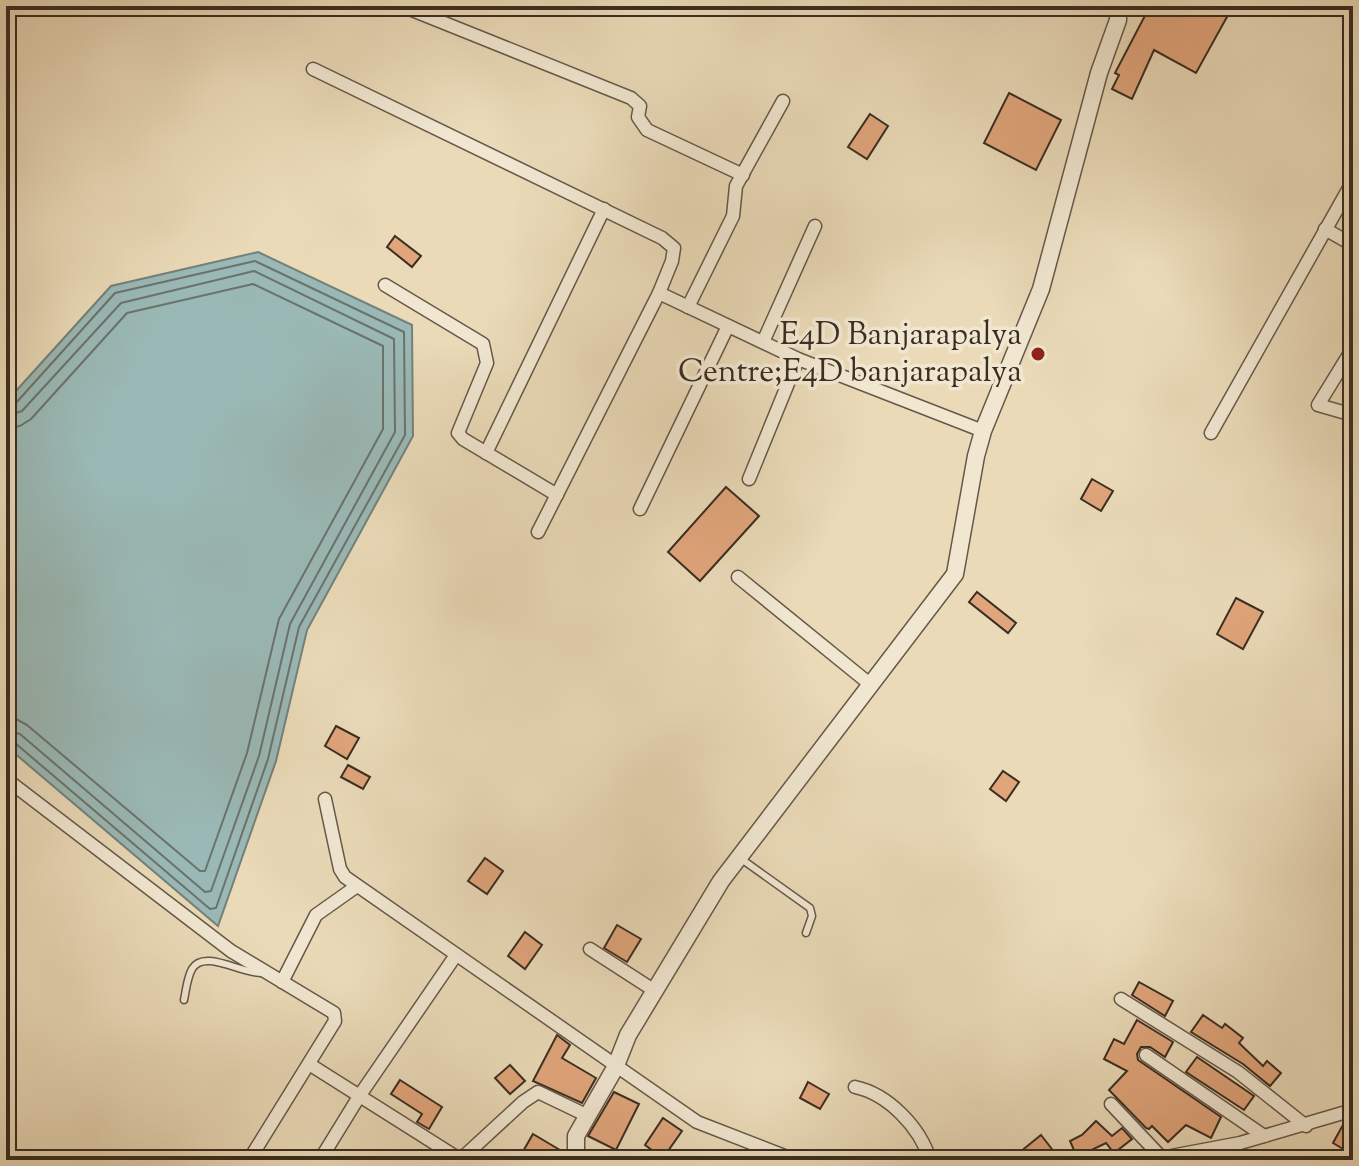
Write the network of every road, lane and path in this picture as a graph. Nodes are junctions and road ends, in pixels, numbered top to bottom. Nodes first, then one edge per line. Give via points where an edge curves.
1 (402, 6) edge
2 (1118, 6) edge
3 (313, 69) dead end
4 (783, 101) dead end
5 (743, 175) junction
6 (1353, 181) edge
7 (604, 209) junction
8 (815, 226) dead end
9 (1325, 229) junction
10 (1353, 245) edge
11 (385, 285) dead end
12 (659, 293) junction
13 (688, 307) junction
14 (728, 326) junction
15 (763, 342) junction
16 (1353, 348) edge
17 (798, 359) junction
18 (1353, 415) edge
19 (983, 431) junction
20 (1211, 433) dead end
21 (486, 453) junction
22 (749, 479) dead end
23 (557, 495) junction
24 (640, 509) dead end
25 (538, 532) dead end
26 (738, 577) dead end
27 (871, 685) junction
28 (6, 779) edge
29 (325, 799) dead end
30 (739, 857) junction
31 (357, 886) junction
32 (806, 933) dead end
33 (590, 949) dead end
34 (456, 955) junction
35 (267, 973) junction
36 (282, 982) junction
37 (655, 991) junction
38 (1121, 999) dead end
39 (184, 1000) dead end
40 (1146, 1055) dead end
41 (309, 1064) junction
42 (615, 1068) junction
43 (855, 1087) dead end
44 (360, 1095) junction
45 (1111, 1104) dead end
46 (1353, 1110) edge
47 (588, 1116) junction
48 (1306, 1126) junction
49 (1264, 1136) junction
50 (1210, 1149) junction
51 (787, 1159) edge
52 (1156, 1159) edge
53 (249, 1160) edge
54 (320, 1160) edge
55 (460, 1160) edge
56 (576, 1160) edge
57 (930, 1160) edge
58 (1224, 1160) edge

1 - 5 street via 631,98 640,106 638,117 647,130
2 - 19 street via 1041,289
3 - 7 street
4 - 5 street
5 - 13 street via 733,216
6 - 9 street
7 - 12 street via 674,248
7 - 21 street
8 - 15 street
9 - 10 street
9 - 20 street
11 - 21 street via 483,344 487,363 458,433
12 - 13 street
12 - 23 street
13 - 14 street
14 - 15 street
14 - 24 street
15 - 17 street
16 - 18 street via 1318,405
17 - 19 street
17 - 22 street
19 - 27 street via 955,574
21 - 23 street
23 - 25 street
26 - 27 street
27 - 30 street
28 - 35 street
29 - 31 street via 340,869
30 - 32 lane via 810,908
30 - 37 street
31 - 34 street
31 - 36 street via 316,915
33 - 37 street
34 - 42 street
34 - 44 street
35 - 36 street
35 - 39 lane via 201,961 192,970
36 - 41 street via 334,1013 335,1021
37 - 42 street
38 - 48 street via 1238,1072
40 - 49 street
41 - 44 street
41 - 53 street
42 - 47 street
42 - 51 street via 697,1122
43 - 57 street via 892,1105 919,1137
44 - 54 street
44 - 55 street
45 - 52 street
46 - 48 street
47 - 55 street via 538,1092
47 - 56 street via 576,1136
48 - 49 street
49 - 50 street
50 - 52 street
50 - 58 street

